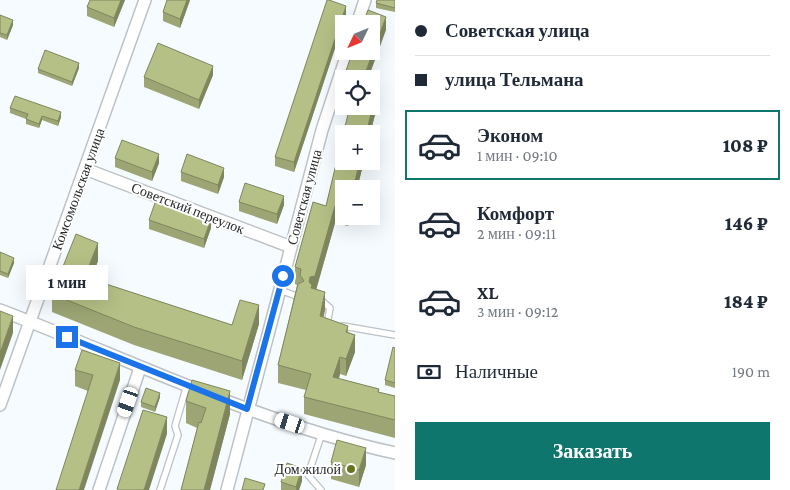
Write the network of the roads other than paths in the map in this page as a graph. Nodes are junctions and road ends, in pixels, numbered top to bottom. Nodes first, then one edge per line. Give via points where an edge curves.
1 (145, 0) edge
2 (365, 0) edge
3 (360, 15) edge
4 (345, 60) edge
5 (85, 169) junction
6 (291, 247) junction
7 (279, 290) junction
8 (299, 296) edge
9 (314, 298) edge
10 (0, 310) edge
11 (31, 322) junction
12 (395, 335) edge
13 (140, 368) junction
14 (187, 386) junction
15 (0, 405) edge
16 (247, 409) junction
17 (322, 432) junction
18 (395, 453) edge
19 (99, 490) edge
20 (160, 490) edge
21 (226, 490) edge
22 (321, 490) edge

1 - 5 street, Комсомольская улица
2 - 3 street
4 - 6 street, Советская улица via 322,130
5 - 6 street, Советский переулок
5 - 11 street, Комсомольская улица
6 - 7 street, Советская улица
7 - 8 lane
7 - 16 street, Советская улица
9 - 12 lane via 330,308 327,325
10 - 11 street
11 - 13 street
11 - 15 street, Комсомольская улица
13 - 14 street
13 - 19 street
14 - 16 street
14 - 20 lane via 174,426 178,435
16 - 17 street
16 - 21 street, Советская улица
17 - 18 street
17 - 22 lane via 308,475

